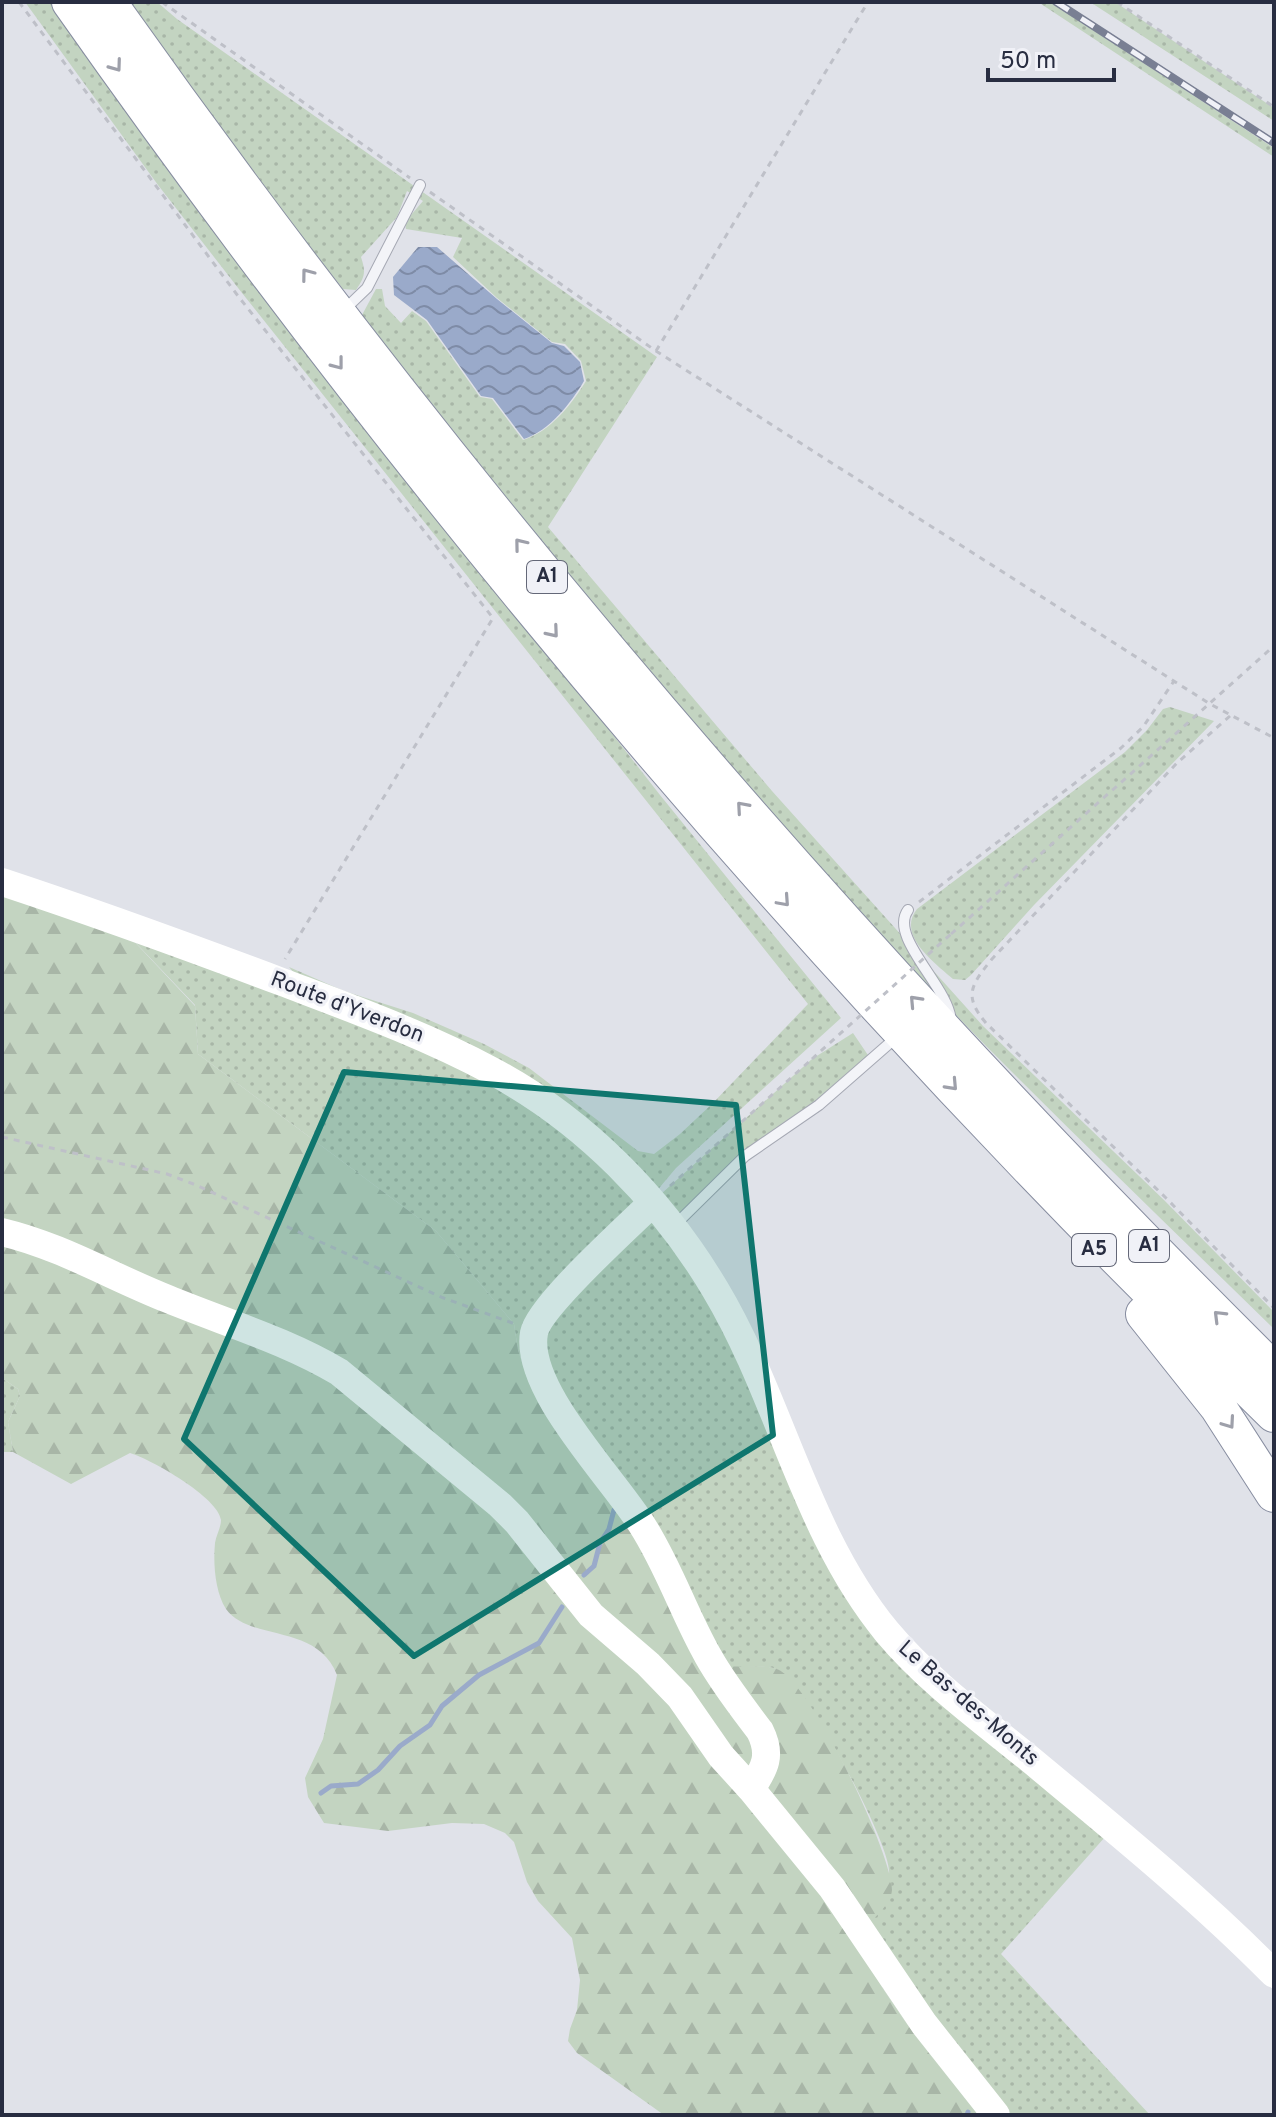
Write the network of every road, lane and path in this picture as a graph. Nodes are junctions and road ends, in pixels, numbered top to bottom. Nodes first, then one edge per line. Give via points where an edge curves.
1 (19, 2) edge
2 (70, 2) edge
3 (108, 2) edge
4 (162, 2) edge
5 (173, 2) edge
6 (868, 2) edge
7 (1117, 2) edge
8 (168, 8) junction
9 (1274, 107) edge
10 (420, 185) junction
11 (338, 315) junction
12 (656, 351) junction
13 (1274, 646) edge
14 (1174, 681) junction
15 (1210, 704) junction
16 (1230, 716) junction
17 (1274, 738) edge
18 (2, 882) edge
19 (908, 910) joint
20 (272, 978) junction
21 (902, 1032) junction
22 (950, 1039) junction
23 (2, 1137) edge
24 (1025, 1162) junction
25 (652, 1203) junction
26 (673, 1228) junction
27 (2, 1232) edge
28 (1274, 1308) edge
29 (534, 1330) junction
30 (1274, 1371) edge
31 (1274, 1414) edge
32 (1274, 1494) edge
33 (751, 1789) junction
34 (1274, 1974) edge
35 (996, 2115) edge

1 - 20 path via 238,296 493,618
2 -> 21 highway, A1 via 266,270 453,510 666,766
11 -> 3 highway, A1
4 - 8 path
5 - 8 path
6 - 12 path
7 - 9 path
8 - 10 path
10 - 11 lane via 367,288
10 - 12 path
22 -> 11 highway, A1 via 660,713
12 - 14 path
13 - 15 path
14 - 15 path
14 - 19 path via 1143,727 1121,748
15 - 16 path
15 - 25 path, bridge
16 - 17 path
16 - 28 path via 1177,763 992,959 976,980 971,999 986,1023
18 - 20 street, Route d'Yverdon
19 - 22 lane via 902,922 905,935 946,999
20 - 25 street, Route d'Yverdon via 429,1040 496,1073 580,1131
21 -> 24 highway, A1
21 - 26 lane via 828,1098 745,1156
30 -> 22 highway, A1
23 - 29 path via 167,1174 441,1297
24 - 31 highway, A1
24 -> 32 highway, A5 via 1218,1407
25 - 26 street, Le Bas-des-Monts
25 - 29 street via 551,1304
26 - 34 street, Le Bas-des-Monts via 716,1290 743,1342 826,1536 890,1635 950,1694 1185,1890
27 - 33 street via 72,1255 282,1342 339,1372 517,1522 591,1615 680,1697
29 - 33 street via 534,1357 545,1384 641,1523 707,1654 766,1742 768,1759
33 - 35 street via 832,1888 924,2024

